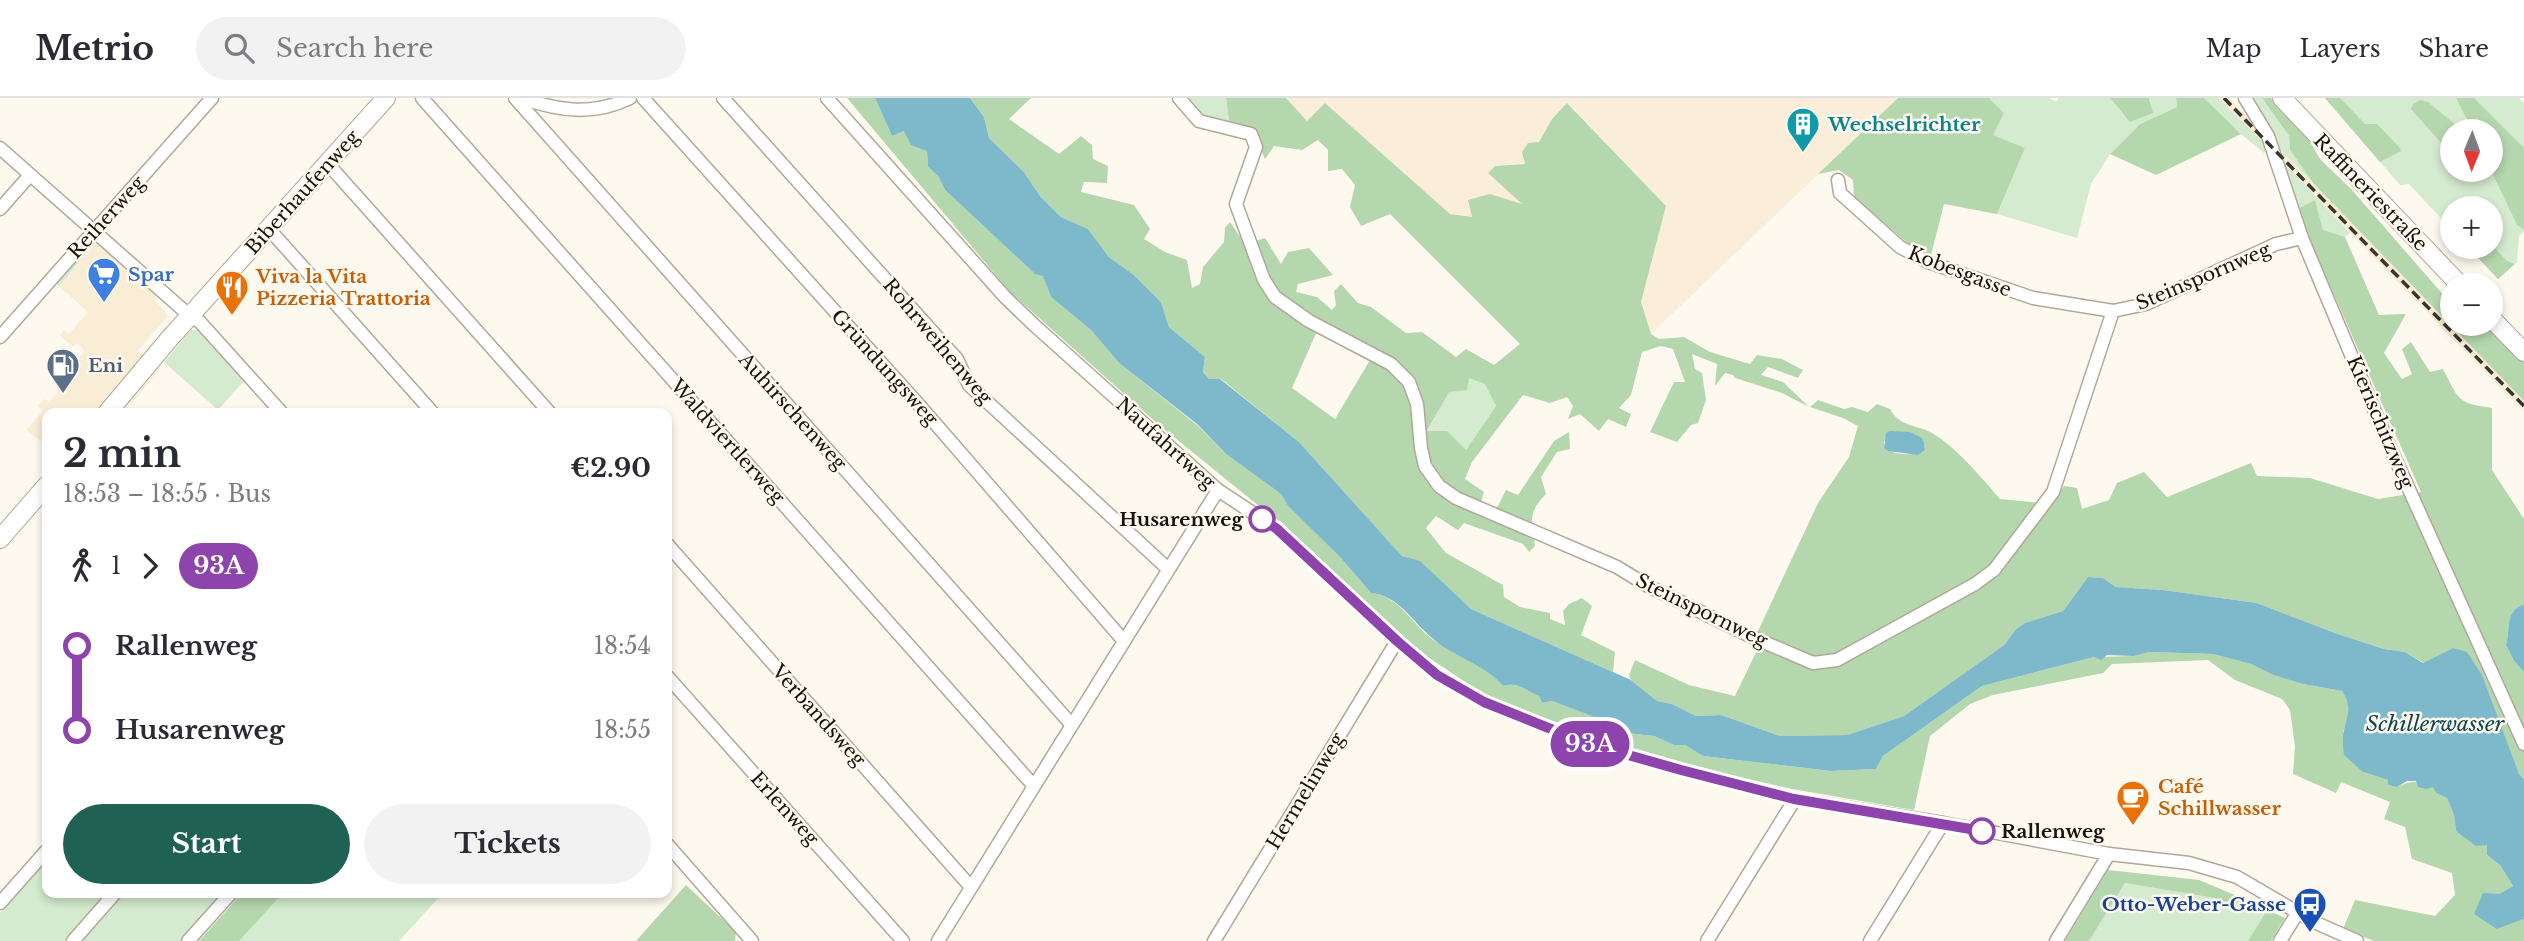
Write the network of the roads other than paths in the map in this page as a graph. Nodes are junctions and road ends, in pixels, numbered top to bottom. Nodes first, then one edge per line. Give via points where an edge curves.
1 (212, 98) edge
2 (386, 98) edge
3 (422, 98) edge
4 (515, 98) edge
5 (522, 98) edge
6 (630, 98) edge
7 (643, 98) edge
8 (723, 98) edge
9 (827, 98) edge
10 (1179, 98) edge
11 (2245, 98) edge
12 (2281, 98) edge
13 (0, 148) edge
14 (328, 164) junction
15 (30, 175) junction
16 (1838, 180) dead end
17 (0, 209) edge
18 (269, 229) junction
19 (94, 231) junction
20 (2302, 238) junction
21 (2449, 273) edge
22 (2113, 311) junction
23 (190, 316) junction
24 (2503, 330) edge
25 (0, 337) edge
26 (2524, 352) edge
27 (111, 408) edge
28 (278, 408) edge
29 (428, 408) edge
30 (546, 408) edge
31 (1217, 490) junction
32 (42, 491) edge
33 (0, 539) edge
34 (672, 550) edge
35 (1167, 568) junction
36 (1123, 640) junction
37 (1397, 641) junction
38 (672, 682) edge
39 (1071, 724) junction
40 (2524, 744) edge
41 (1033, 785) junction
42 (1794, 799) junction
43 (1943, 823) junction
44 (672, 850) edge
45 (2109, 854) junction
46 (42, 856) edge
47 (970, 886) junction
48 (112, 898) edge
49 (227, 898) edge
50 (0, 903) edge
51 (2298, 912) junction
52 (750, 940) edge
53 (73, 941) edge
54 (188, 941) edge
55 (903, 941) edge
56 (938, 941) edge
57 (1214, 941) edge
58 (1707, 941) edge
59 (1870, 941) edge
60 (2056, 941) edge
61 (2280, 941) edge
62 (2357, 941) edge

1 - 19 street, Reiherweg
2 - 14 main road, Biberhaufenweg
3 - 41 street, Waldviertlerweg
4 - 39 street, Auhirschenweg
5 - 6 street via 578,111 606,108
7 - 36 street, Gründungsweg
8 - 35 street, Rohrweihenweg via 957,359 969,385
9 - 31 street, Naufahrtweg via 1005,297
10 - 22 street, Steinspornweg via 1199,121 1251,134 1256,147 1236,204 1265,280 1275,298 1391,364 1409,382 1417,404 1425,466 1439,486 1456,498 1617,567 1812,663 1837,660 1994,570 2053,492
11 - 20 street, Kierischitzweg via 2268,136
12 - 21 main road, Raffineriestraße
13 - 15 street
14 - 18 main road, Biberhaufenweg
14 - 30 street
15 - 17 street
15 - 19 street
16 - 22 street, Kobesgasse via 1840,193 1900,247 1928,262 2033,298
18 - 23 main road, Biberhaufenweg
18 - 29 street
19 - 23 street
19 - 25 street, Reiherweg
20 - 22 street, Steinspornweg via 2276,244 2146,304
20 - 40 street, Kierischitzweg
23 - 27 main road, Biberhaufenweg
23 - 28 street via 212,334
24 - 26 main road
31 - 35 street
31 - 37 street, Naufahrtweg via 1277,529
32 - 33 main road
34 - 47 street, Verbandsweg
35 - 36 street
36 - 39 street
37 - 42 street, Naufahrtweg via 1437,675 1484,702 1586,743
37 - 57 street, Hermelinweg
38 - 55 street, Erlenweg
39 - 41 street
41 - 47 street
42 - 43 street, Naufahrtweg
42 - 58 street
43 - 45 street, Naufahrtweg
43 - 59 street
44 - 52 street
45 - 51 street, Naufahrtweg via 2189,863 2237,877
45 - 60 street
46 - 50 street
47 - 56 street
48 - 53 street
49 - 54 street
51 - 61 street
51 - 62 street, Naufahrtweg

